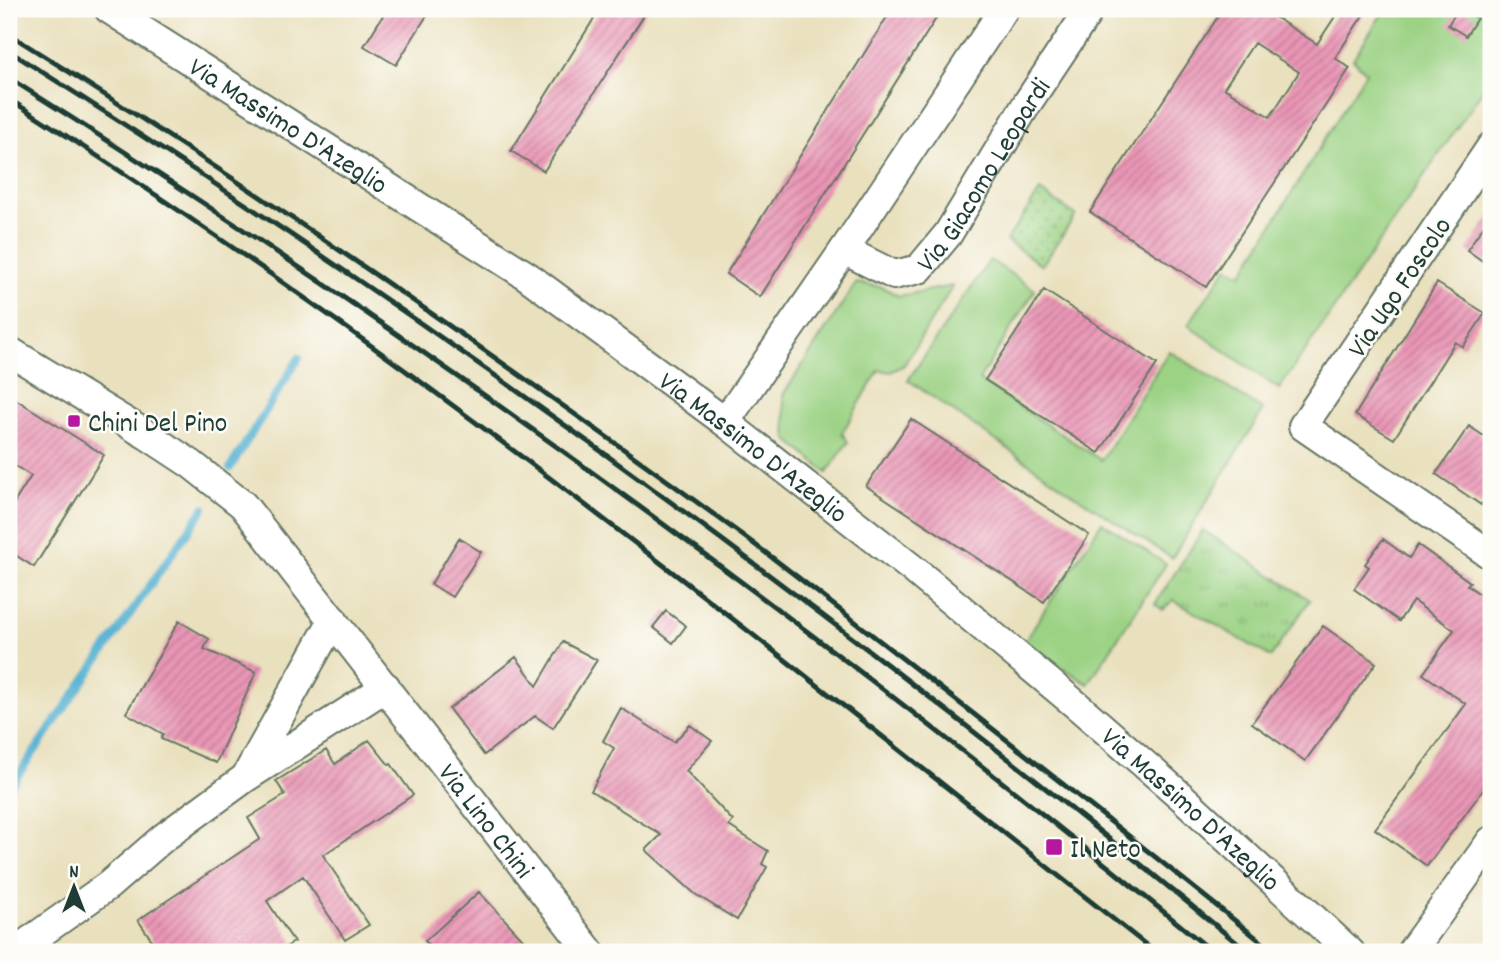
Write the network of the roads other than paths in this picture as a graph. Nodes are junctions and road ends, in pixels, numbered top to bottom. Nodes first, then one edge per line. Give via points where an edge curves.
1 (108, 9) edge
2 (1003, 9) edge
3 (1090, 9) edge
4 (1491, 147) edge
5 (844, 250) junction
6 (9, 351) edge
7 (725, 422) junction
8 (1491, 555) edge
9 (333, 620) junction
10 (386, 687) junction
11 (245, 778) junction
12 (1491, 841) edge
13 (14, 952) edge
14 (590, 952) edge
15 (1350, 952) edge
16 (1412, 952) edge

1 - 7 street, Via Massimo D'Azeglio via 527,276
2 - 5 street
3 - 5 street, Via Giacomo Leopardi via 947,234 919,269 894,275
4 - 8 street, Via Ugo Foscolo via 1303,425
5 - 7 street
6 - 9 street, Via Lino Chini via 191,464 243,505
7 - 15 street, Via Massimo D'Azeglio via 1080,708
9 - 10 street, Via Lino Chini
9 - 11 street
10 - 11 street
10 - 14 street, Via Lino Chini
11 - 13 street via 163,838 109,886
12 - 16 street

